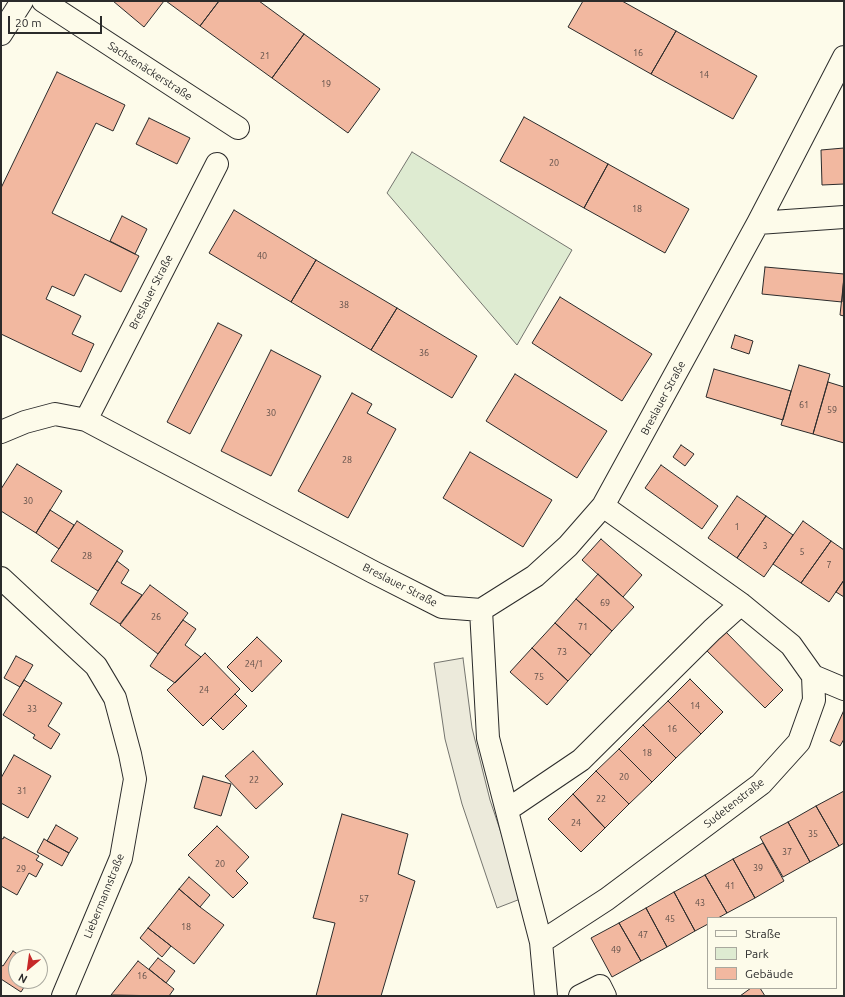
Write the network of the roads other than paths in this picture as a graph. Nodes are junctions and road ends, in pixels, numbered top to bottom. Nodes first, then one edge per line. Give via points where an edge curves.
1 (22, 1) edge
2 (43, 1) edge
3 (1, 34) edge
4 (844, 57) edge
5 (238, 128) dead end
6 (217, 164) dead end
7 (844, 217) edge
8 (758, 223) junction
9 (86, 420) junction
10 (1, 432) edge
11 (603, 506) junction
12 (1, 578) edge
13 (741, 604) junction
14 (481, 610) junction
15 (813, 676) junction
16 (844, 689) edge
17 (507, 810) junction
18 (541, 942) junction
19 (63, 996) edge
20 (546, 996) edge
21 (580, 996) edge
22 (605, 996) edge

1 - 3 street
2 - 5 street, Sachsenäckerstraße
4 - 8 street, Breslauer Straße
6 - 9 street, Breslauer Straße
7 - 8 street
8 - 11 street, Breslauer Straße
9 - 10 street, Breslauer Straße via 55,414
9 - 14 street, Breslauer Straße via 442,607
11 - 13 street
11 - 14 street, Breslauer Straße via 568,546 535,576
12 - 19 street, Liebermannstraße via 96,666 115,698 135,779 121,858
13 - 15 street via 791,646
13 - 17 street via 581,760
14 - 17 street via 488,738
15 - 16 street
15 - 18 street, Sudetenstraße via 814,700 799,742 761,784 607,899
17 - 18 street
18 - 20 street
21 - 22 street via 600,986

